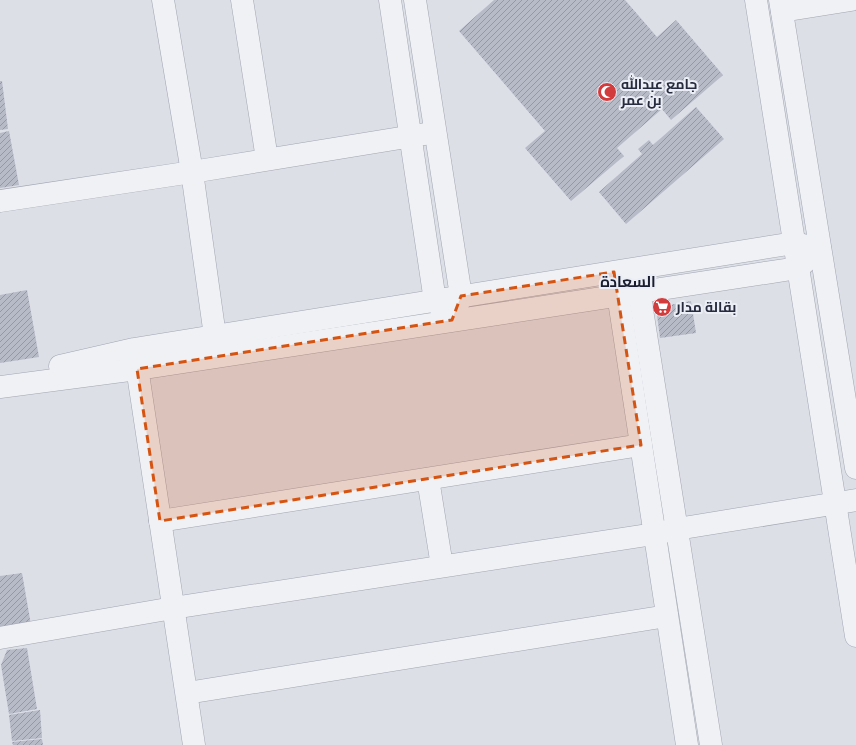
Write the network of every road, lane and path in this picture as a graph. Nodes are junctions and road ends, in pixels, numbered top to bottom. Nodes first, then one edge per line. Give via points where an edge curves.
1 (163, 0) edge
2 (242, 0) edge
3 (390, 0) edge
4 (415, 0) edge
5 (756, 0) edge
6 (851, 0) edge
7 (781, 5) edge
8 (436, 132) junction
9 (411, 136) junction
10 (267, 159) junction
11 (192, 172) junction
12 (0, 201) edge
13 (794, 243) junction
14 (820, 249) junction
15 (636, 268) junction
16 (798, 268) junction
17 (614, 272) junction
18 (639, 292) junction
19 (461, 296) junction
20 (618, 296) junction
21 (435, 300) junction
22 (452, 320) junction
23 (216, 336) junction
24 (136, 359) junction
25 (0, 381) edge
26 (0, 387) edge
27 (641, 445) junction
28 (856, 468) edge
29 (428, 479) junction
30 (846, 502) edge
31 (160, 522) junction
32 (677, 529) junction
33 (654, 534) junction
34 (442, 566) junction
35 (173, 608) junction
36 (667, 616) junction
37 (856, 636) edge
38 (0, 638) edge
39 (187, 693) junction
40 (194, 745) edge
41 (687, 745) edge
42 (711, 745) edge

1 - 11 street
2 - 10 street
3 - 9 street
4 - 8 street
5 - 13 street
6 - 7 street
7 - 14 street
8 - 9 street
8 - 19 street
9 - 10 street
9 - 21 street
10 - 11 street
11 - 12 street
11 - 23 street
13 - 14 street
13 - 15 street
13 - 16 street
14 - 16 street
14 - 28 street
15 - 17 street
15 - 18 street
16 - 18 street
16 - 30 street
17 - 19 street
17 - 20 street
18 - 20 street
18 - 32 street
19 - 21 street
19 - 22 street
20 - 22 street
20 - 27 street
21 - 22 street
21 - 23 street
22 - 24 street
23 - 24 street
24 - 25 street
24 - 26 street
24 - 31 street
27 - 29 street
27 - 33 street
29 - 31 street
29 - 34 street
30 - 32 street
30 - 37 street
31 - 35 street
32 - 33 street
32 - 42 street
33 - 34 street
33 - 36 street
34 - 35 street
35 - 38 street
35 - 39 street
36 - 39 street
36 - 41 street
39 - 40 street

